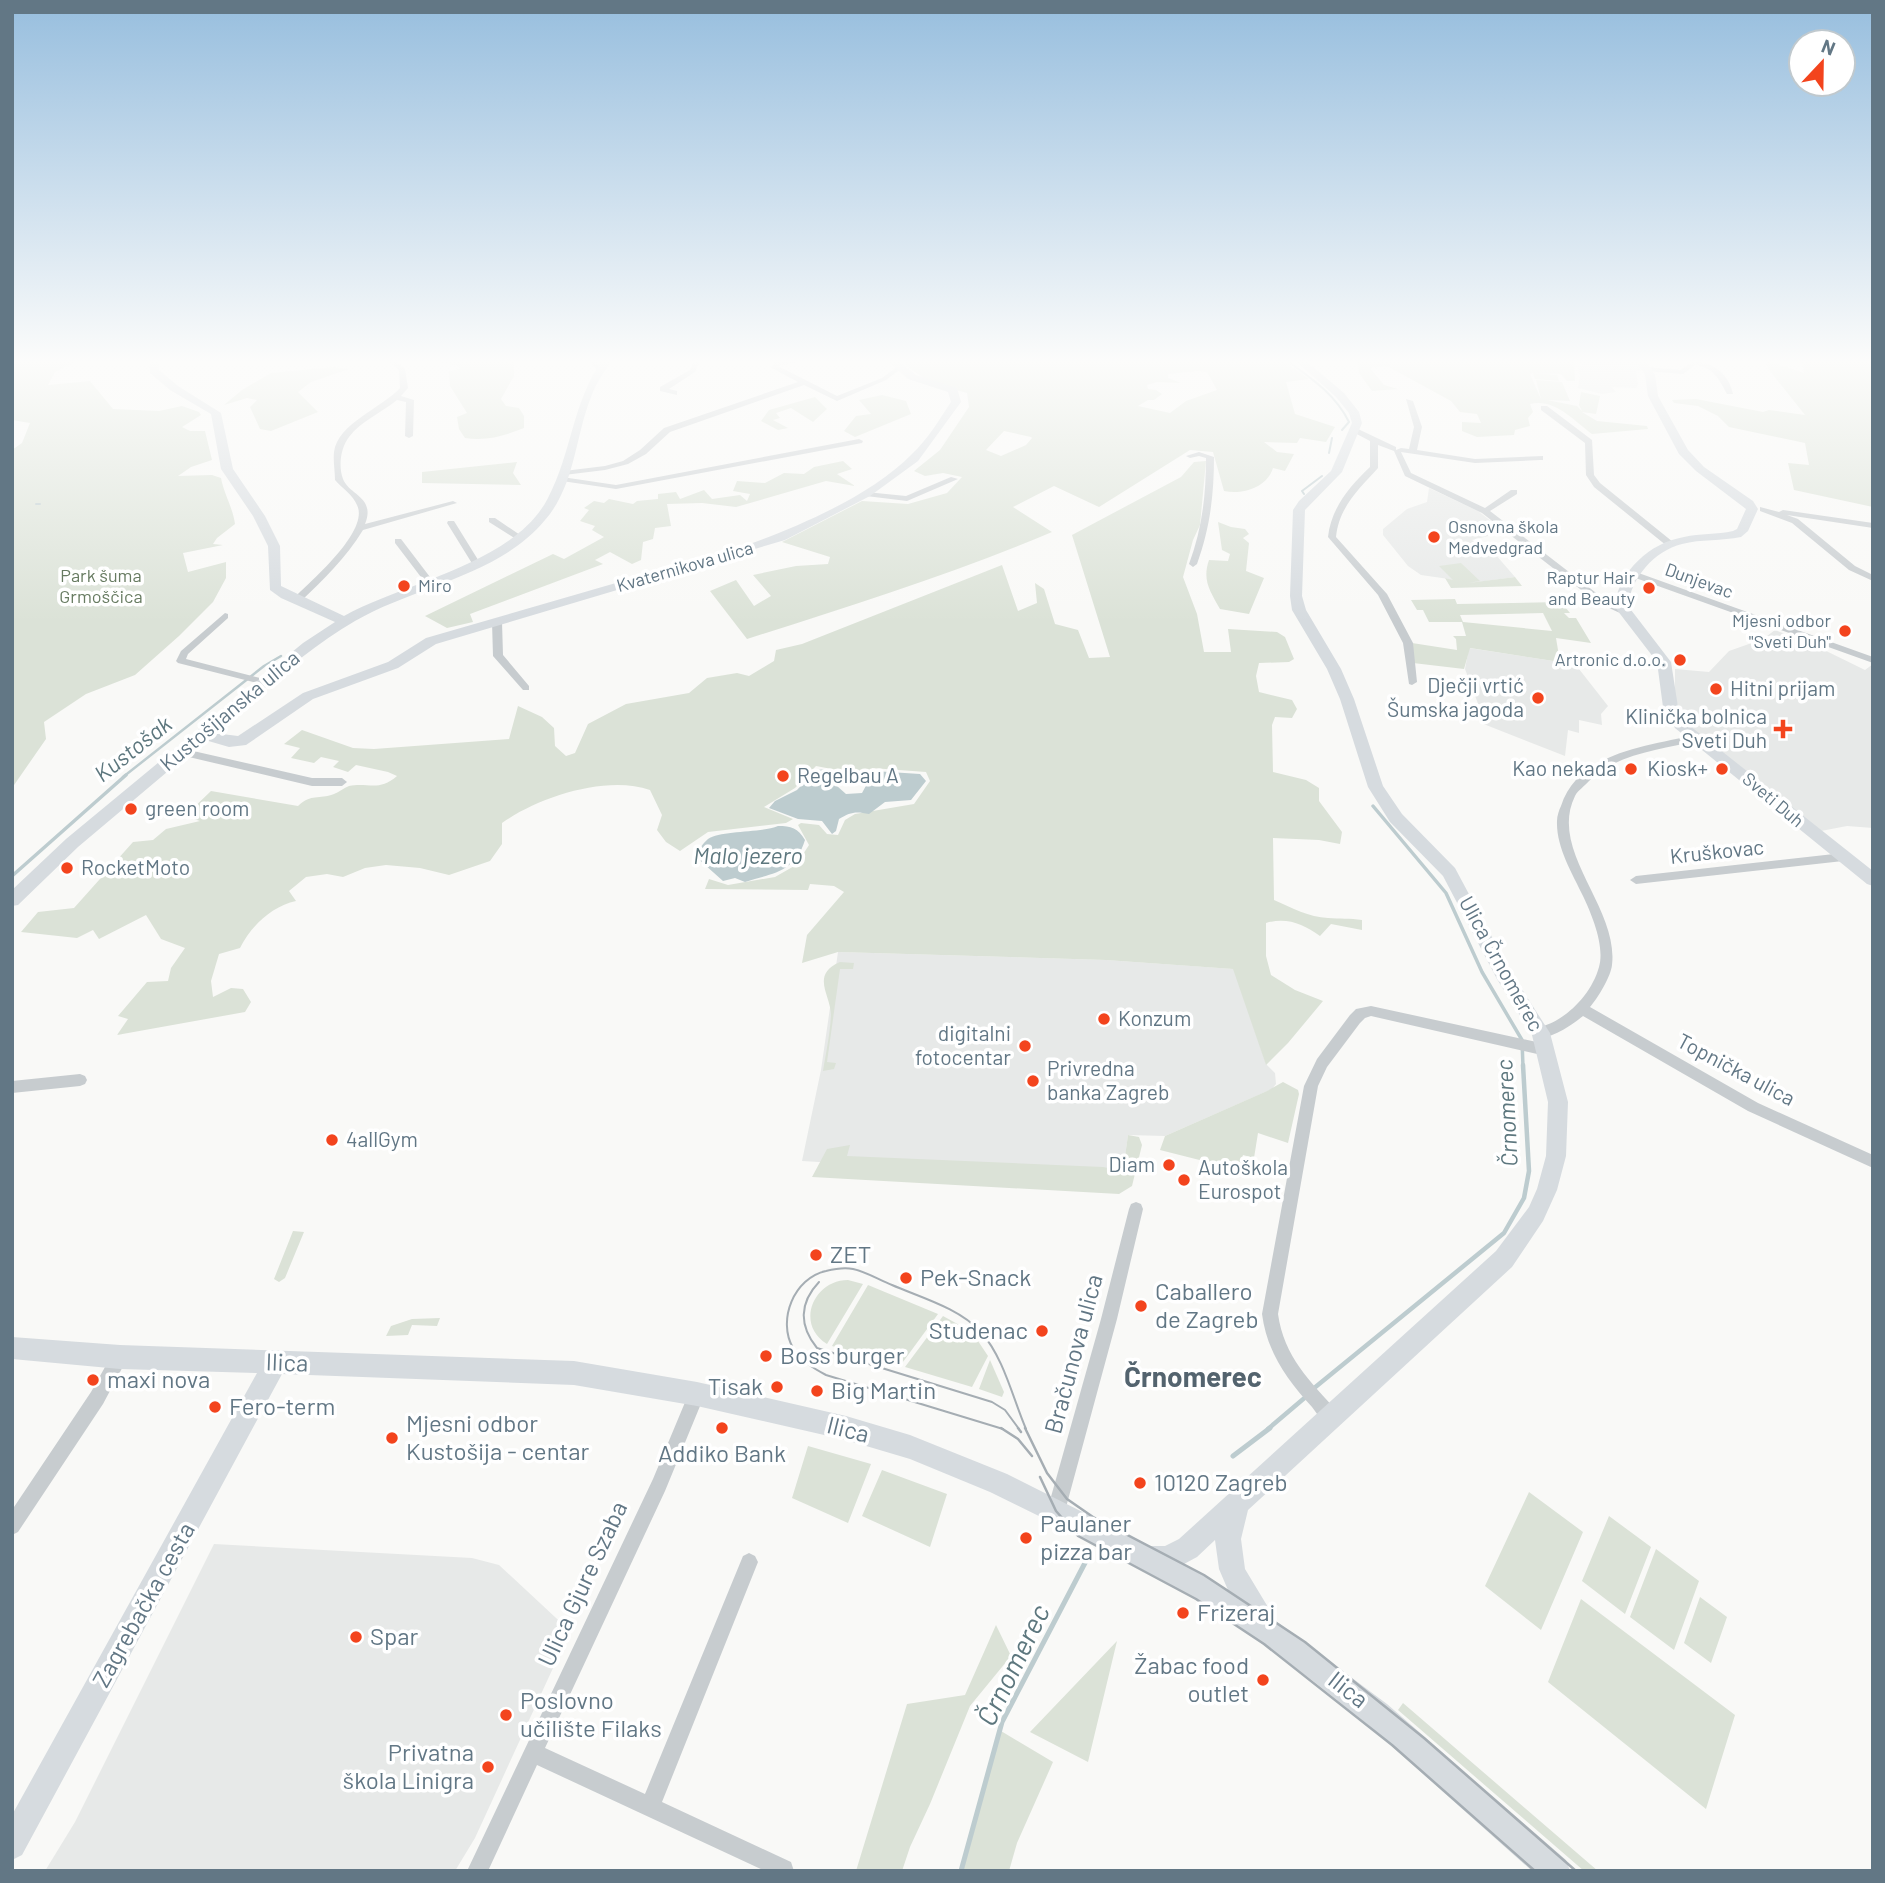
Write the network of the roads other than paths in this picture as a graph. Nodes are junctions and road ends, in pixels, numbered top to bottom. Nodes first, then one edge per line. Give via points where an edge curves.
1 (223, 448) edge
2 (339, 448) edge
3 (571, 448) edge
4 (646, 448) edge
5 (823, 448) edge
6 (923, 448) edge
7 (1347, 448) edge
8 (1375, 448) edge
9 (1392, 448) edge
10 (1590, 448) edge
11 (1680, 448) edge
12 (1397, 450) junction
13 (1412, 450) joint
14 (1190, 456) dead end
15 (1539, 458) dead end
16 (563, 476) junction
17 (954, 479) dead end
18 (1514, 492) dead end
19 (866, 494) junction
20 (453, 503) dead end
21 (1757, 508) junction
22 (1485, 511) junction
23 (492, 520) dead end
24 (451, 523) dead end
25 (1873, 526) edge
26 (361, 527) junction
27 (519, 537) junction
28 (398, 541) dead end
29 (1670, 544) junction
30 (475, 563) junction
31 (1193, 564) dead end
32 (1633, 574) junction
33 (1873, 578) edge
34 (430, 583) junction
35 (297, 600) junction
36 (1623, 611) junction
37 (225, 616) dead end
38 (344, 621) junction
39 (497, 622) junction
40 (1873, 660) edge
41 (253, 679) junction
42 (1412, 681) dead end
43 (526, 688) dead end
44 (201, 734) junction
45 (1695, 738) junction
46 (180, 752) junction
47 (342, 782) dead end
48 (1843, 857) junction
49 (1636, 880) dead end
50 (1873, 880) edge
51 (12, 900) edge
52 (1582, 1009) junction
53 (1539, 1043) junction
54 (80, 1080) dead end
55 (12, 1087) edge
56 (1873, 1162) edge
57 (1136, 1209) dead end
58 (12, 1348) edge
59 (120, 1357) junction
60 (275, 1363) junction
61 (1304, 1385) joint
62 (697, 1394) junction
63 (1324, 1409) junction
64 (1239, 1502) junction
65 (1056, 1511) junction
66 (12, 1526) edge
67 (1151, 1559) junction
68 (749, 1562) dead end
69 (1278, 1639) junction
70 (533, 1752) junction
71 (650, 1806) junction
72 (12, 1846) edge
73 (784, 1869) dead end
74 (477, 1871) edge
75 (1555, 1871) edge

1 - 35 street via 227,469 274,546 275,587
2 - 26 street via 339,480 360,503 364,512
3 - 16 street, Kustošijanska ulica
4 - 16 street via 620,464
5 - 16 street via 616,487
6 - 19 street, Kvaternikova ulica
7 - 53 street, Ulica Črnomerec via 1336,472 1299,510 1296,596 1300,610 1338,679 1376,787 1396,818 1449,872
8 - 42 street via 1376,464 1351,490 1332,537 1382,594 1408,643
9 - 12 street
10 - 29 street via 1590,475 1597,485
11 - 21 street via 1696,466
12 - 13 street
12 - 22 street via 1408,474
13 - 15 street via 1475,461
14 - 31 street via 1210,457 1209,512
16 - 27 street, Kustošijanska ulica via 540,520
17 - 19 street via 907,499
18 - 22 street
19 - 39 street, Kvaternikova ulica via 751,548
20 - 26 street
21 - 25 street
21 - 29 street via 1737,534
21 - 33 street via 1795,521 1852,568
22 - 36 street via 1601,601
23 - 27 street
24 - 30 street
26 - 35 street
27 - 30 street, Kustošijanska ulica
28 - 34 street
29 - 32 street
30 - 34 street, Kustošijanska ulica
32 - 36 street via 1620,601
32 - 40 street, Dunjevac
34 - 38 street, Kustošijanska ulica
35 - 38 street
36 - 45 street, Sveti Duh via 1661,655 1668,672 1670,707
37 - 41 street via 180,657 181,661
38 - 41 street, Kustošijanska ulica
39 - 43 street via 498,656
39 - 44 street, Kvaternikova ulica via 431,642 393,665 308,696 241,741
41 - 44 street, Kustošijanska ulica
44 - 46 street, Kustošijanska ulica
45 - 48 street, Sveti Duh
45 - 52 street via 1611,760 1569,793 1562,835 1601,923 1606,951 1604,981
46 - 47 street via 312,782
46 - 51 street, Kustošijanska ulica
48 - 49 street, Kruškovac
48 - 50 street, Sveti Duh
52 - 53 street
52 - 56 street, Topnička ulica via 1753,1107
53 - 61 street via 1513,1044 1371,1011 1355,1019 1322,1063 1311,1086 1270,1314 1278,1352
53 - 63 street, Ulica Črnomerec via 1558,1102 1556,1156 1547,1189 1526,1231 1504,1259
54 - 55 street
57 - 65 street, Bračunova ulica
58 - 59 street, Ilica
59 - 60 street, Ilica
59 - 66 street
60 - 62 street, Ilica via 574,1373
60 - 72 street, Zagrebačka cesta
61 - 63 street
62 - 65 street, Ilica via 888,1440 974,1472
62 - 70 street, Ulica Gjure Szaba
63 - 64 street, Ulica Črnomerec
64 - 67 street, Ulica Črnomerec via 1181,1553
64 - 69 street via 1229,1527 1232,1571 1243,1594
65 - 67 street, Ilica
67 - 69 street, Ilica
68 - 71 street
69 - 75 street, Ilica via 1377,1714
70 - 71 street
70 - 74 street, Ulica Gjure Szaba
71 - 73 street

